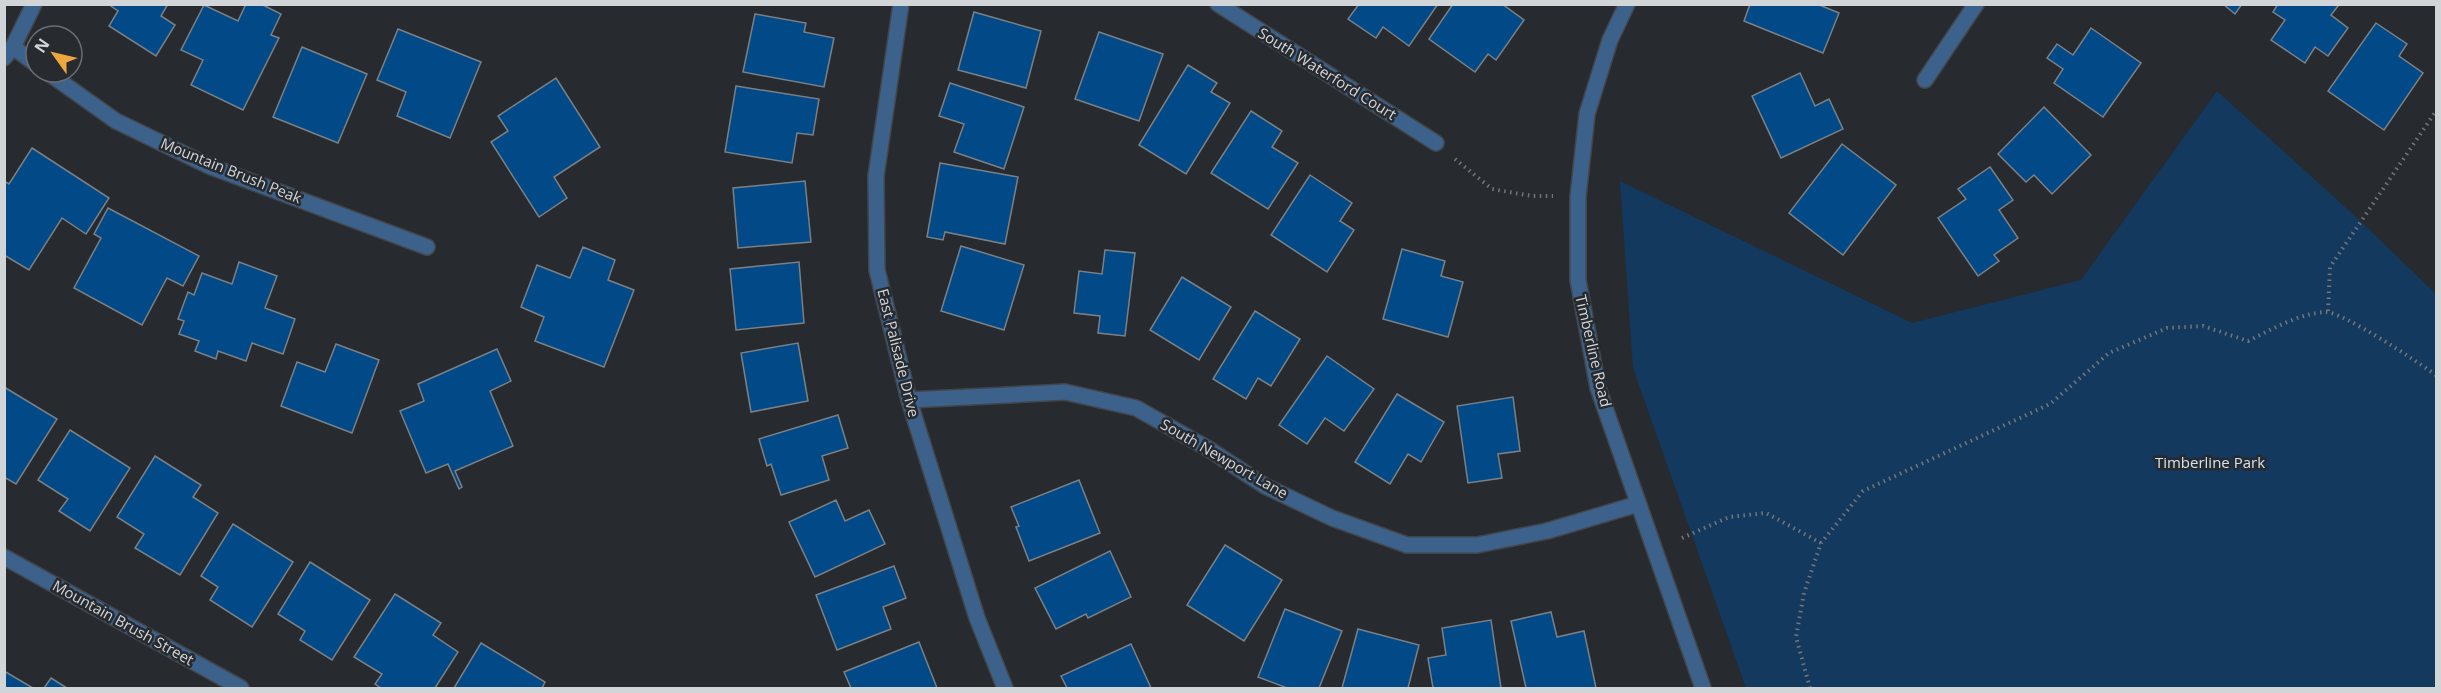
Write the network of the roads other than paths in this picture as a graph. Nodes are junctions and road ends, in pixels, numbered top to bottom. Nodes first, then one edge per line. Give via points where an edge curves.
1 (34, 4) edge
2 (901, 4) edge
3 (1218, 4) edge
4 (1627, 4) edge
5 (1976, 4) edge
6 (9, 53) edge
7 (24, 59) edge
8 (1925, 80) dead end
9 (64, 84) edge
10 (1436, 143) road end
11 (428, 247) dead end
12 (909, 400) junction
13 (1638, 504) junction
14 (4, 557) edge
15 (241, 688) edge
16 (1005, 688) edge
17 (1703, 688) edge

1 - 6 street
2 - 12 street, East Palisade Drive via 876,176 877,270
3 - 10 street, South Waterford Court
4 - 13 street, Timberline Road via 1610,40 1587,114 1578,197 1578,280 1598,387
5 - 8 street
6 - 7 street
9 - 11 street, Mountain Brush Peak via 116,122 209,165
12 - 13 street, South Newport Lane via 1065,392 1136,408 1265,486 1332,518 1407,544 1477,545 1547,531
12 - 16 street, East Palisade Drive via 977,618
13 - 17 street, Timberline Road
14 - 15 street, Mountain Brush Street

